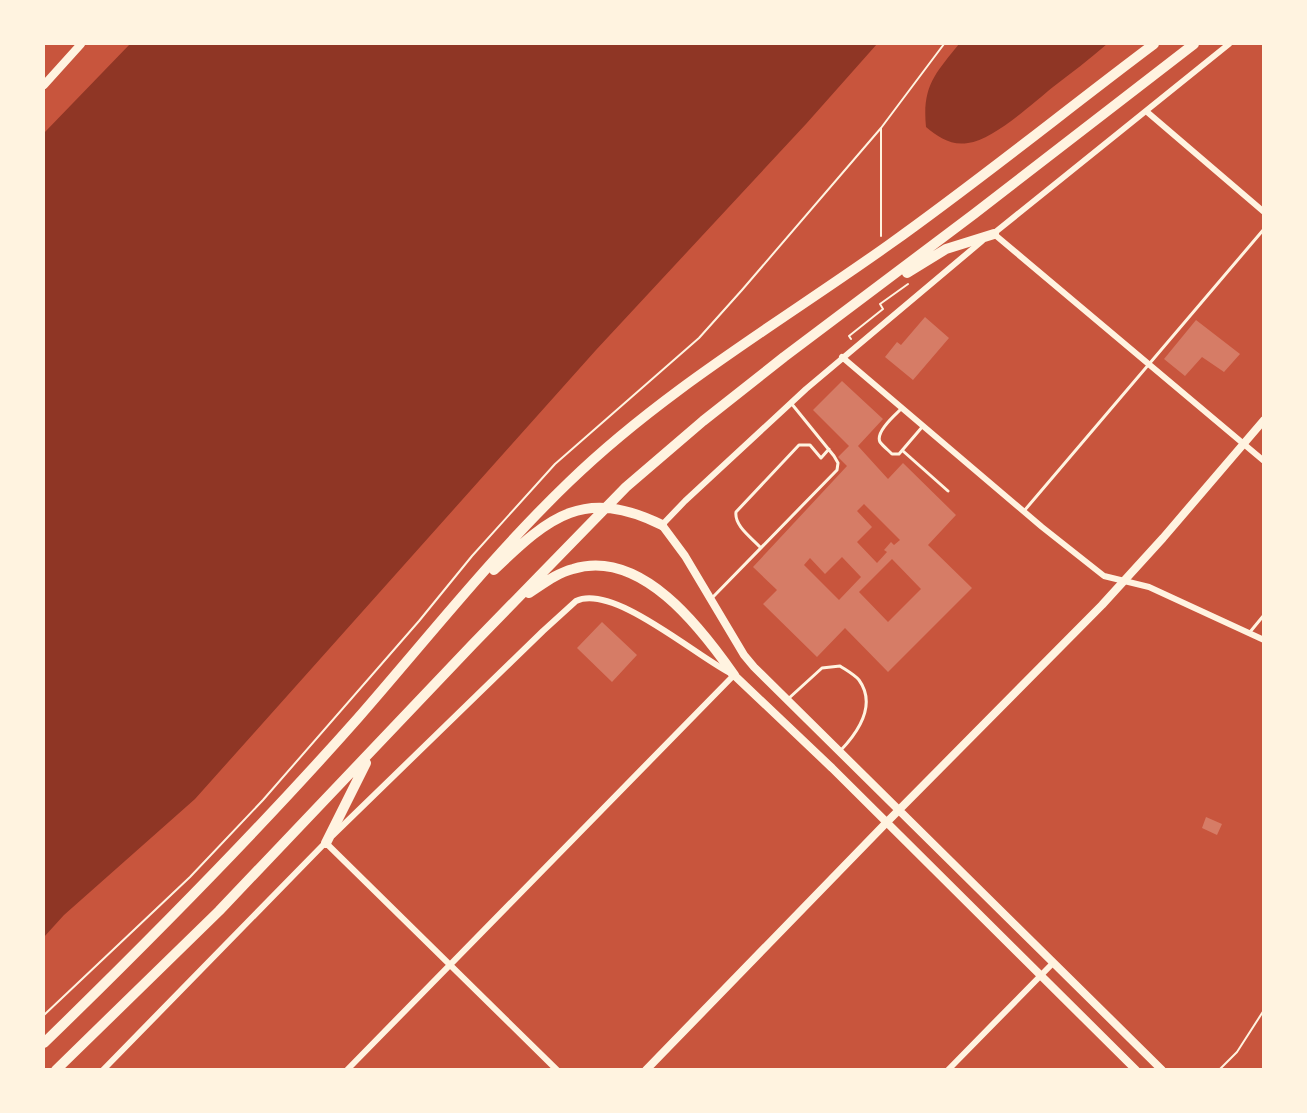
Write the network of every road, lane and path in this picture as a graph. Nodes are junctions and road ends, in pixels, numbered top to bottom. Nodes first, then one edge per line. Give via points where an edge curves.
1 (81, 44) edge
2 (1154, 44) edge
3 (1194, 44) edge
4 (1229, 44) edge
5 (44, 85) edge
6 (1146, 111) junction
7 (881, 128) dead end
8 (881, 193) dead end
9 (1263, 212) edge
10 (1263, 229) edge
11 (994, 234) junction
12 (858, 302) junction
13 (882, 307) dead end
14 (857, 345) junction
15 (843, 357) junction
16 (1148, 364) junction
17 (791, 403) junction
18 (902, 408) junction
19 (1263, 420) edge
20 (923, 426) junction
21 (1244, 444) junction
22 (829, 449) junction
23 (903, 451) junction
24 (1263, 460) edge
25 (948, 491) dead end
26 (1023, 511) junction
27 (662, 525) junction
28 (761, 548) junction
29 (1124, 582) junction
30 (711, 599) junction
31 (516, 601) junction
32 (1263, 615) edge
33 (437, 626) junction
34 (1249, 633) junction
35 (1263, 640) edge
36 (734, 675) junction
37 (787, 700) junction
38 (373, 750) junction
39 (840, 752) junction
40 (899, 810) junction
41 (886, 823) junction
42 (326, 843) junction
43 (1053, 963) junction
44 (451, 964) junction
45 (1040, 975) junction
46 (1263, 1010) edge
47 (44, 1043) edge
48 (56, 1070) edge
49 (103, 1070) edge
50 (347, 1070) edge
51 (557, 1070) edge
52 (646, 1070) edge
53 (948, 1070) edge
54 (1136, 1070) edge
55 (1162, 1070) edge
56 (1219, 1070) edge

1 - 5 main road
2 - 33 highway via 889,244 621,435 567,483
3 - 12 highway
4 - 6 street
6 - 9 street
6 - 11 street
7 - 8 path
10 - 16 lane
11 - 12 highway via 946,249
11 - 14 street
11 - 16 street
12 - 31 highway via 703,421 626,487
13 - 14 path via 849,336
14 - 15 street
15 - 17 street
15 - 18 street
16 - 21 street
16 - 26 lane
17 - 22 lane
17 - 27 street
18 - 20 street
18 - 23 lane via 882,431 880,442 891,454
19 - 21 main road
20 - 23 lane
20 - 26 street
21 - 24 street
21 - 29 main road
22 - 28 lane via 838,463 837,470
22 - 28 lane via 821,458 810,445 799,445 736,512 738,525
23 - 25 lane
26 - 29 street via 1104,576
27 - 30 main road
27 - 33 highway via 623,510 591,507 556,517 529,536
28 - 30 lane
29 - 34 street via 1149,587
29 - 40 main road
30 - 37 main road via 744,655
31 - 36 highway via 575,568 600,566 627,571 642,578 686,616
31 - 38 highway
32 - 34 lane
33 - 47 highway via 248,837
34 - 35 street
36 - 41 main road
36 - 42 street via 608,600 586,597 576,601
36 - 44 street
37 - 39 main road
37 - 39 lane via 822,669 840,666 859,679 866,700 865,715
38 - 42 highway
38 - 48 highway via 219,911
39 - 40 main road
40 - 41 main road
40 - 43 main road
41 - 45 main road
41 - 52 street
42 - 44 street
42 - 49 street
43 - 45 street
43 - 55 main road
44 - 50 street
44 - 51 street
45 - 53 street
45 - 54 main road
46 - 56 path via 1237,1052

